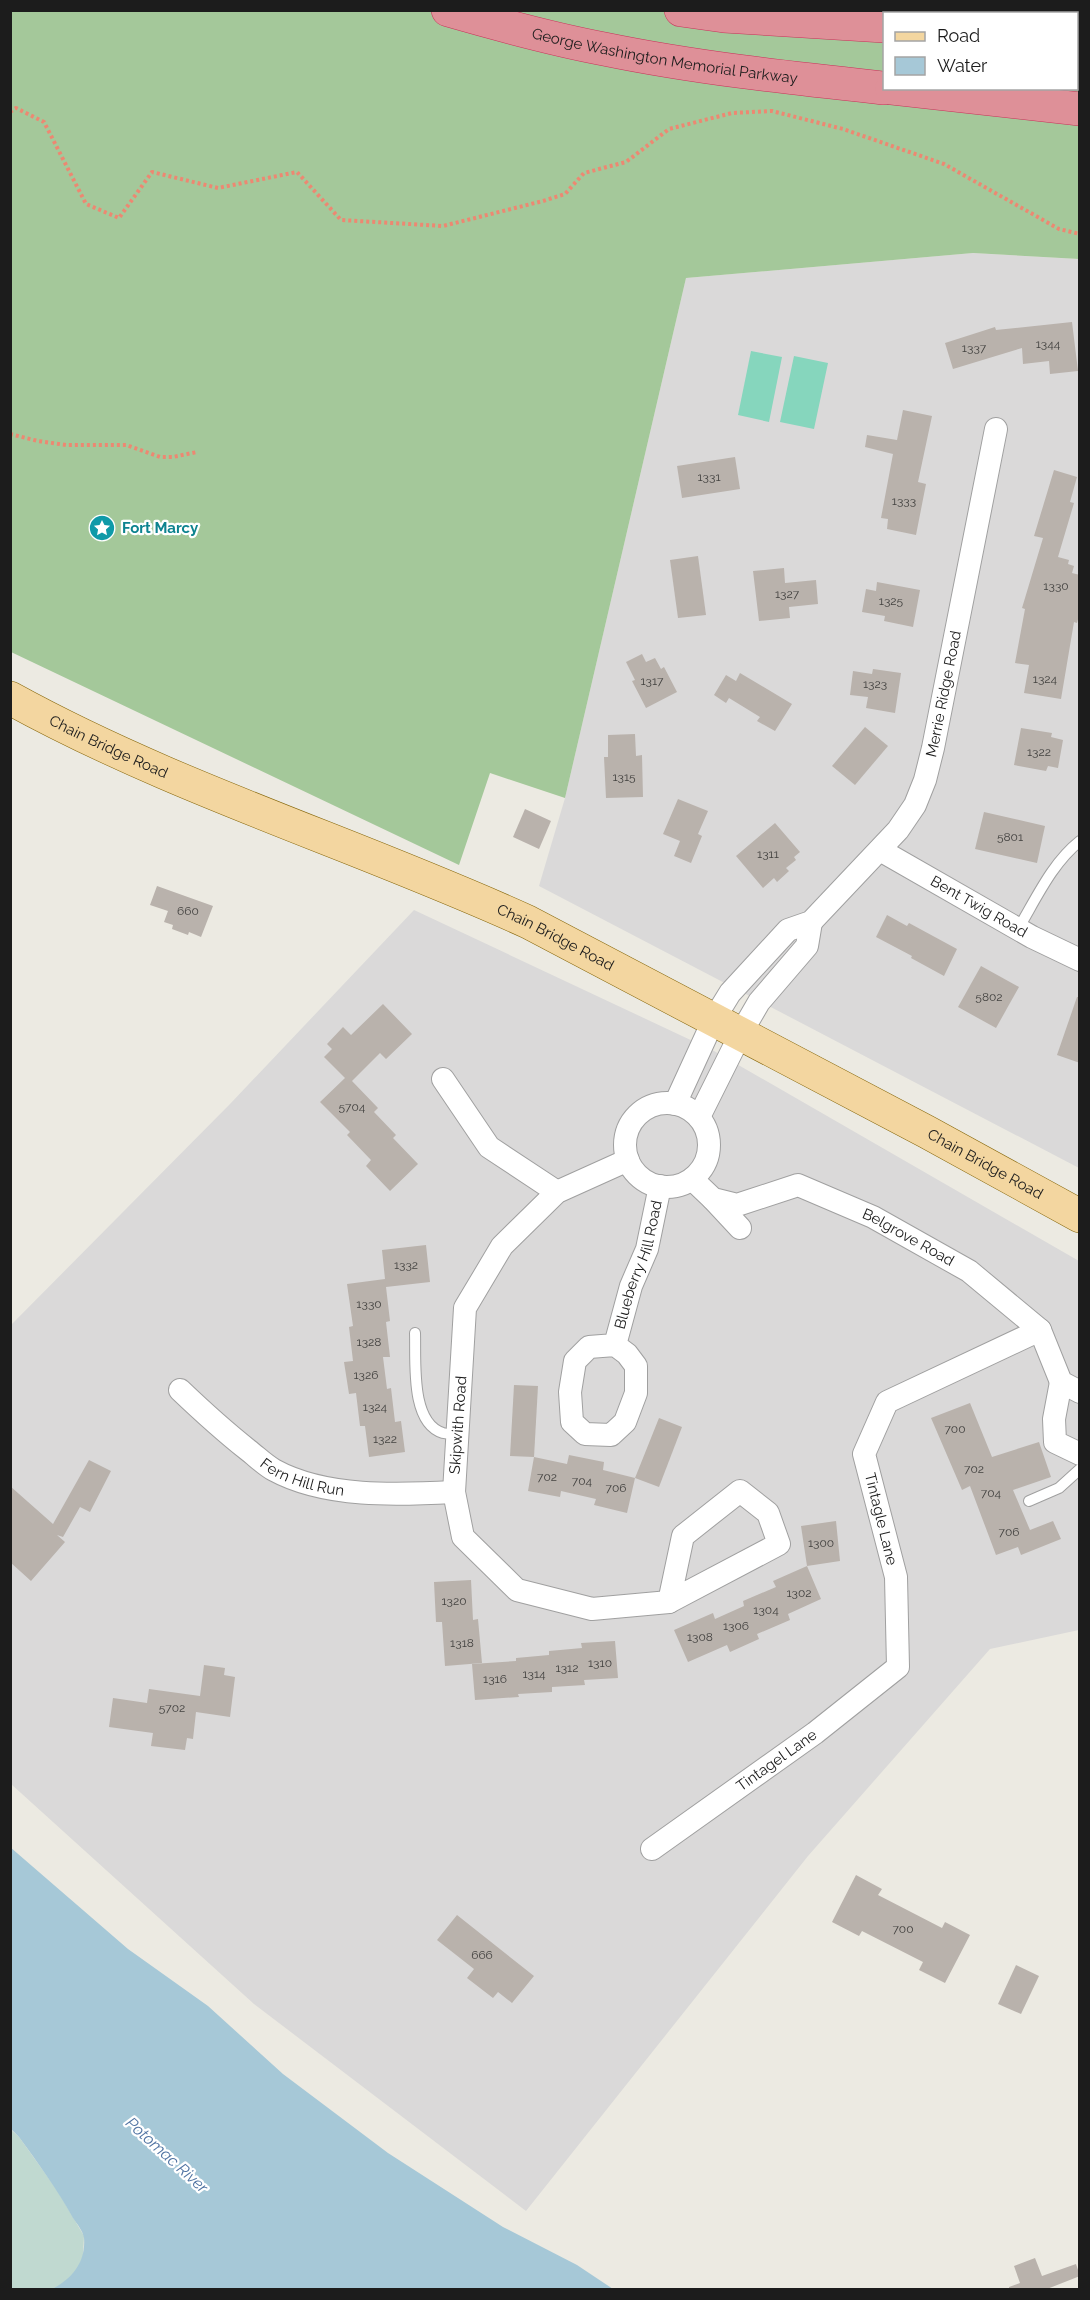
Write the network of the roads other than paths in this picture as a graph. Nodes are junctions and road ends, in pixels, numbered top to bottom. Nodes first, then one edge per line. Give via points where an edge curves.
1 (448, 10) edge
2 (681, 10) edge
3 (883, 26) edge
4 (883, 88) edge
5 (910, 90) edge
6 (1080, 109) edge
7 (996, 429) dead end
8 (10, 698) edge
9 (1080, 841) edge
10 (880, 850) junction
11 (811, 922) junction
12 (1018, 929) junction
13 (1080, 960) edge
14 (727, 1026) junction
15 (442, 1079) dead end
16 (675, 1104) junction
17 (699, 1117) junction
18 (628, 1161) junction
19 (692, 1179) junction
20 (660, 1186) junction
21 (557, 1192) junction
22 (713, 1198) junction
23 (1080, 1216) edge
24 (740, 1228) dead end
25 (1040, 1330) junction
26 (416, 1334) dead end
27 (615, 1345) dead end
28 (1070, 1387) edge
29 (180, 1390) dead end
30 (457, 1435) junction
31 (1080, 1454) edge
32 (1080, 1469) edge
33 (454, 1492) junction
34 (1029, 1501) dead end
35 (669, 1602) junction
36 (898, 1667) joint
37 (652, 1849) dead end

1 - 4 highway, George Washington Memorial Parkway via 605,50 758,74
2 - 3 highway
5 - 6 highway
7 - 10 street, Merrie Ridge Road via 925,780 915,805
8 - 14 main road, Chain Bridge Road via 154,769 507,913
9 - 12 lane via 1054,869
10 - 11 street, Merrie Ridge Road
10 - 12 street, Bent Twig Road
11 - 14 street, Merrie Ridge Road via 807,946 759,1002
11 - 14 street, Merrie Ridge Road via 788,930 729,993
12 - 13 street, Bent Twig Road
14 - 16 street
14 - 17 street
14 - 23 main road, Chain Bridge Road
15 - 21 street via 489,1147
16 - 17 street
16 - 18 street via 656,1104 633,1120 626,1132
17 - 19 street via 706,1129 708,1156
18 - 20 street via 644,1180
18 - 21 street, Skipwith Road
19 - 20 street via 681,1185
19 - 22 street
20 - 27 street, Blueberry Hill Road via 647,1249 631,1286
21 - 30 street, Skipwith Road via 502,1246 465,1308
22 - 24 street
22 - 25 street, Belgrove Road via 737,1205 798,1185 873,1217 969,1271
25 - 28 street, Belgrove Road
25 - 36 street, Tintagle Lane via 886,1402 864,1455 896,1577
26 - 30 lane via 416,1389 422,1412 429,1424 442,1433
28 - 31 street via 1054,1419 1055,1442
29 - 33 street, Fern Hill Run via 217,1426 273,1469 301,1481 374,1493
30 - 33 street, Skipwith Road
32 - 34 lane via 1059,1488
33 - 35 street, Skipwith Road via 463,1537 517,1590 592,1609
35 - 35 street, Skipwith Road via 779,1544 768,1513 740,1491 683,1536
36 - 37 street, Tintagel Lane via 815,1733

